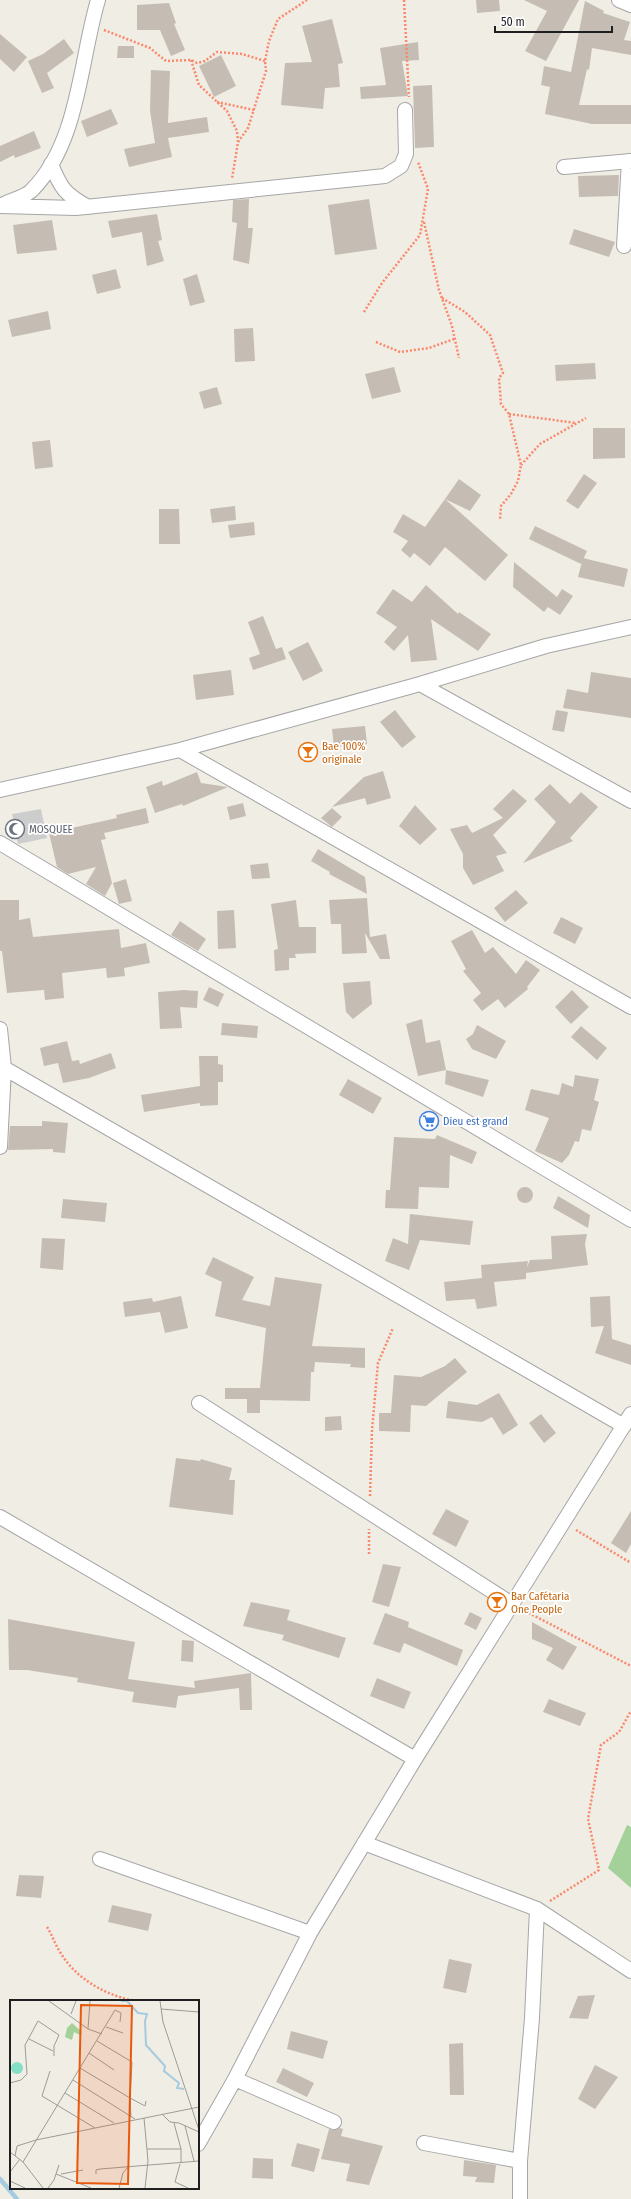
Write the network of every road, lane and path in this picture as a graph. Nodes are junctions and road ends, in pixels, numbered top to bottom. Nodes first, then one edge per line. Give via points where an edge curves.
1 (98, 0) edge
2 (307, 0) edge
3 (404, 0) edge
4 (619, 0) edge
5 (631, 5) edge
6 (91, 24) junction
7 (191, 60) junction
8 (265, 61) junction
9 (215, 102) junction
10 (254, 110) junction
11 (404, 110) joint
12 (238, 142) junction
13 (406, 142) junction
14 (630, 161) edge
15 (51, 164) junction
16 (564, 168) dead end
17 (229, 193) junction
18 (0, 206) edge
19 (88, 207) junction
20 (423, 220) junction
21 (624, 246) dead end
22 (442, 298) junction
23 (364, 312) dead end
24 (454, 339) junction
25 (376, 342) dead end
26 (459, 358) dead end
27 (509, 414) junction
28 (586, 418) dead end
29 (576, 423) junction
30 (521, 465) junction
31 (500, 518) dead end
32 (631, 627) edge
33 (420, 684) junction
34 (180, 750) junction
35 (0, 790) edge
36 (631, 801) edge
37 (0, 842) edge
38 (631, 1006) edge
39 (0, 1029) edge
40 (2, 1067) edge
41 (0, 1146) edge
42 (631, 1220) edge
43 (393, 1328) dead end
44 (199, 1403) dead end
45 (628, 1420) edge
46 (369, 1512) junction
47 (0, 1518) edge
48 (563, 1523) junction
49 (369, 1554) dead end
50 (631, 1563) edge
51 (512, 1604) junction
52 (631, 1666) edge
53 (631, 1711) edge
54 (415, 1759) junction
55 (364, 1843) junction
56 (100, 1859) dead end
57 (537, 1909) junction
58 (47, 1927) dead end
59 (310, 1932) junction
60 (631, 1972) edge
61 (130, 2000) edge
62 (235, 2079) junction
63 (334, 2122) dead end
64 (199, 2142) edge
65 (424, 2143) dead end
66 (520, 2160) junction
67 (520, 2199) edge

1 - 6 street
2 - 8 path via 278,19 269,41
3 - 11 path via 410,103
4 - 5 street
6 - 7 path via 150,48 166,61
6 - 15 street via 74,105 67,129
7 - 8 path via 197,63 205,61 217,52 231,52
7 - 9 path via 199,85
8 - 10 path via 266,71
9 - 10 path
9 - 12 path via 227,111 237,131
10 - 12 path via 248,128
11 - 13 street
12 - 17 path
13 - 17 street via 406,154 401,166 385,176
13 - 20 path via 422,169 428,189
14 - 16 street
14 - 21 street
15 - 18 street via 32,191
15 - 19 street via 58,181 69,196
17 - 19 street
18 - 19 street
20 - 22 path
20 - 23 path via 420,235 382,283
22 - 24 path
22 - 27 path via 465,312 490,335 503,373 499,378 500,404
24 - 25 path via 429,348 400,352
24 - 26 path
27 - 29 path
27 - 30 path
28 - 29 path
29 - 30 path via 540,444
30 - 31 path via 518,481 501,506
32 - 33 street via 546,646
33 - 34 street
33 - 36 street
34 - 35 street
34 - 38 street
37 - 42 street
39 - 40 street
40 - 41 street
40 - 45 street
43 - 46 path via 378,1363
44 - 46 street
45 - 48 street
46 - 49 path
46 - 51 street
47 - 54 street
48 - 50 path
48 - 51 street
51 - 52 path
51 - 54 street
53 - 57 path via 620,1732 601,1745 588,1819 599,1870
54 - 55 street
55 - 57 street
55 - 59 street
56 - 59 street
57 - 60 street
57 - 66 street via 532,2018
58 - 61 path via 61,1953 84,1980 116,1997
59 - 62 street
62 - 63 street
62 - 64 street
65 - 66 street
66 - 67 street

